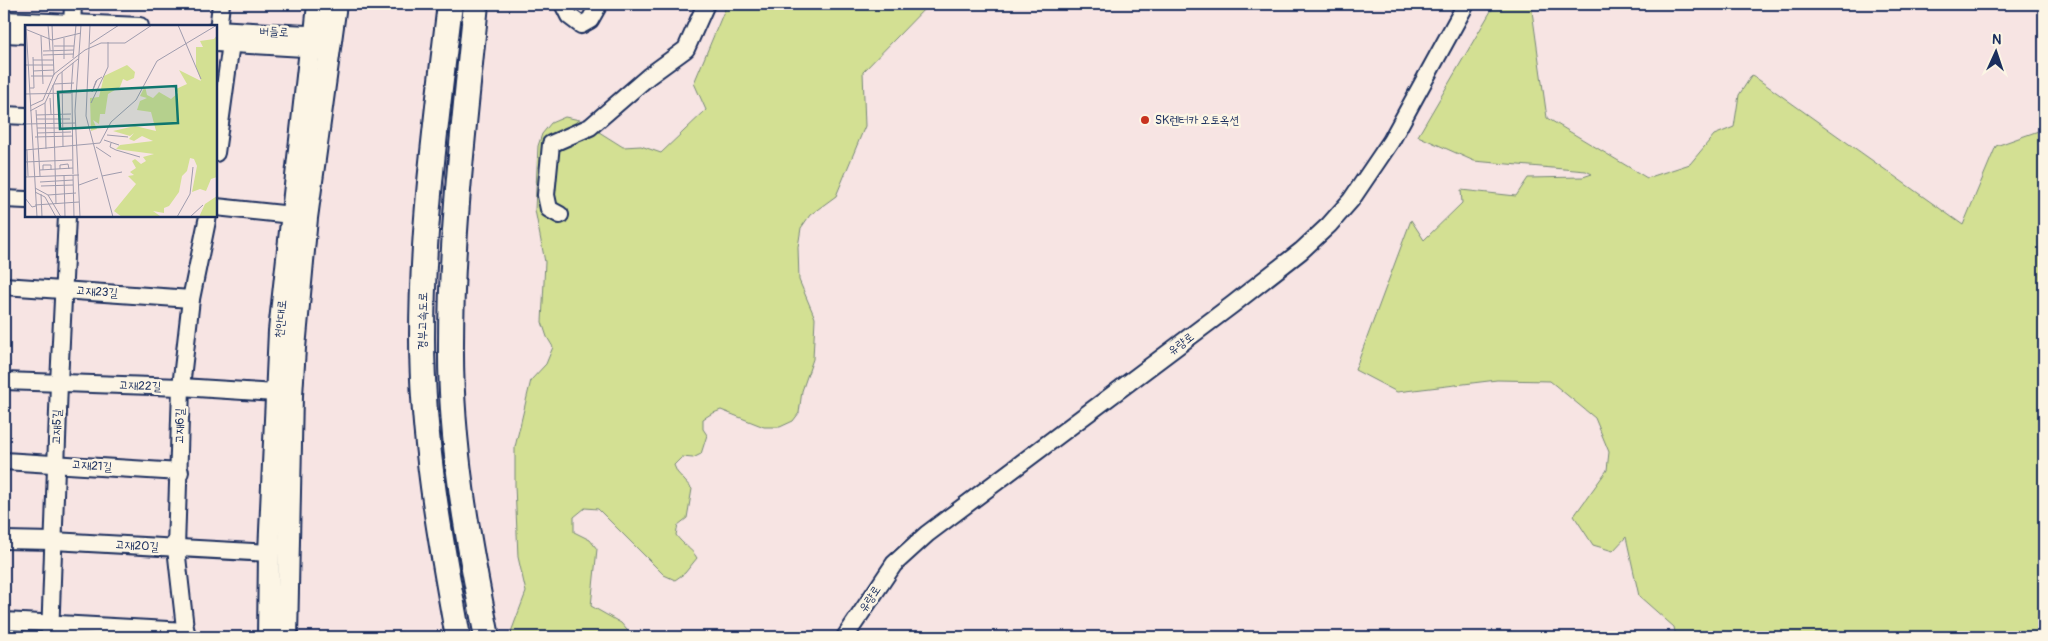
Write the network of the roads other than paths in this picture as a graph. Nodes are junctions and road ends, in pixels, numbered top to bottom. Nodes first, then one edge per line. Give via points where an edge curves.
1 (73, 4) edge
2 (221, 4) edge
3 (318, 4) edge
4 (336, 4) edge
5 (450, 4) edge
6 (476, 4) edge
7 (563, 4) edge
8 (599, 4) edge
9 (706, 4) edge
10 (1466, 4) edge
11 (4, 20) edge
12 (73, 25) edge
13 (4, 34) edge
14 (25, 34) edge
15 (220, 36) edge
16 (322, 42) junction
17 (4, 115) edge
18 (25, 116) edge
19 (218, 125) edge
20 (4, 199) edge
21 (25, 200) edge
22 (218, 208) edge
23 (292, 215) junction
24 (560, 216) dead end
25 (67, 218) edge
26 (208, 218) edge
27 (4, 286) edge
28 (63, 290) junction
29 (190, 299) junction
30 (4, 381) edge
31 (59, 383) junction
32 (180, 387) junction
33 (276, 393) junction
34 (4, 461) edge
35 (56, 464) junction
36 (180, 472) junction
37 (4, 540) edge
38 (53, 541) junction
39 (176, 548) junction
40 (269, 553) junction
41 (4, 621) edge
42 (50, 630) edge
43 (186, 634) edge
44 (268, 637) edge
45 (287, 637) edge
46 (458, 637) edge
47 (487, 637) edge
48 (845, 637) edge

1 - 12 street
2 - 15 street
3 - 16 main road, 천안대로
4 - 16 main road, 천안대로
5 - 46 highway, 경부고속도로 via 432,152 422,338 428,444 437,520
6 - 47 highway via 460,162 451,345 456,444 469,547
7 - 8 street via 569,16 581,25 590,20
9 - 24 street via 686,49 590,127 551,144 546,195 549,209
10 - 48 street, 유량로 via 1391,141 1351,200 1329,225 1232,305 927,534 894,564
11 - 12 street
13 - 14 street
15 - 16 street, 버들로
15 - 19 street
16 - 23 main road, 천안대로
16 - 45 main road, 천안대로 via 292,395
17 - 18 street
20 - 21 street
22 - 23 street
23 - 33 main road, 천안대로 via 279,331
25 - 28 street, 고재5길
26 - 29 street, 고재6길
27 - 28 street, 고재23길
28 - 29 street, 고재23길
28 - 31 street, 고재5길
29 - 32 street, 고재6길
30 - 31 street, 고재22길
31 - 32 street, 고재22길
31 - 35 street, 고재5길
32 - 33 street, 고재22길
32 - 36 street, 고재6길
33 - 40 main road, 천안대로
34 - 35 street, 고재21길
35 - 36 street, 고재21길
35 - 38 street, 고재5길
36 - 39 street, 고재6길
37 - 38 street, 고재20길
38 - 39 street, 고재20길
38 - 42 street, 고재5길
39 - 40 street, 고재20길
39 - 43 street, 고재6길
40 - 44 main road, 천안대로
41 - 42 street
42 - 43 street

